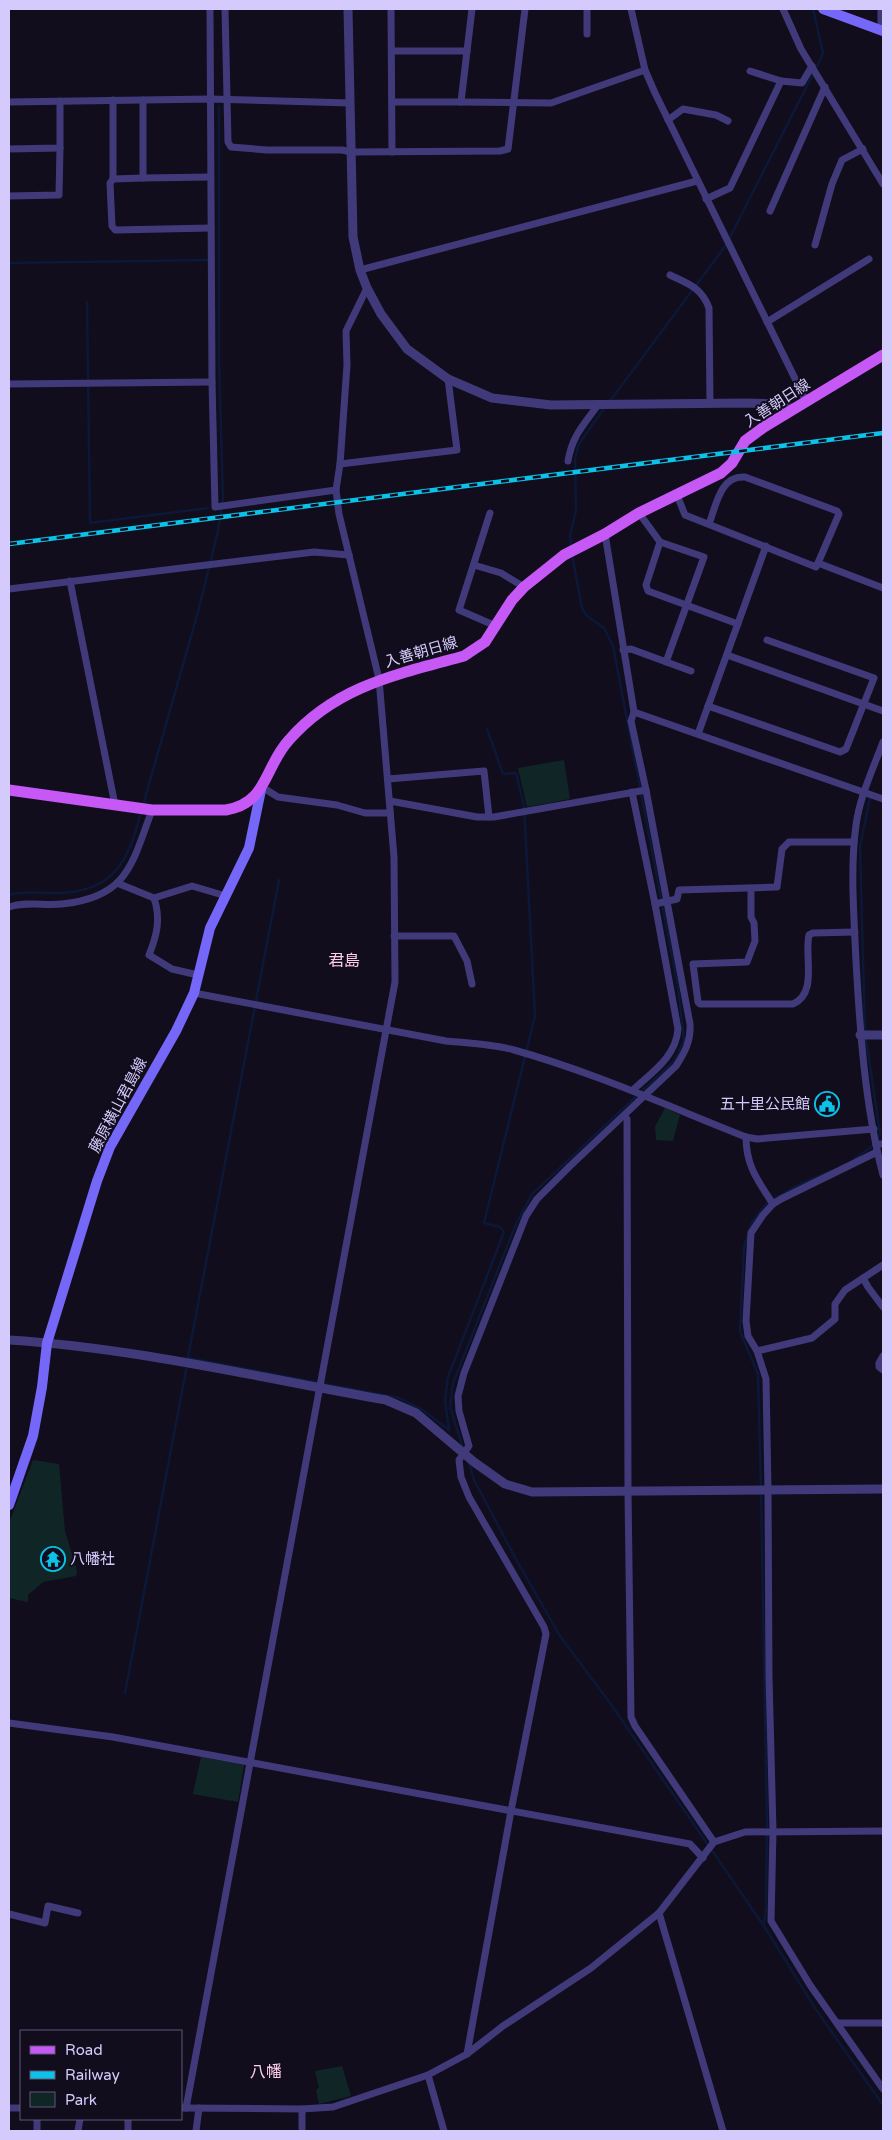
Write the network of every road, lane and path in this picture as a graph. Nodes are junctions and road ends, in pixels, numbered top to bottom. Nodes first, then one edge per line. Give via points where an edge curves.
1 (210, 9) edge
2 (225, 9) edge
3 (348, 9) edge
4 (391, 9) edge
5 (472, 9) edge
6 (526, 9) edge
7 (587, 9) edge
8 (631, 9) edge
9 (783, 9) edge
10 (823, 9) edge
11 (881, 9) edge
12 (882, 30) edge
13 (587, 34) dead end
14 (392, 51) junction
15 (467, 51) junction
16 (812, 66) junction
17 (646, 70) junction
18 (750, 71) dead end
19 (781, 81) junction
20 (825, 87) junction
21 (210, 99) junction
22 (113, 100) junction
23 (142, 100) junction
24 (227, 100) junction
25 (60, 101) junction
26 (9, 102) edge
27 (392, 102) junction
28 (462, 102) junction
29 (515, 102) junction
30 (350, 103) junction
31 (668, 120) junction
32 (728, 122) dead end
33 (60, 148) junction
34 (9, 149) edge
35 (863, 149) junction
36 (351, 152) junction
37 (392, 152) junction
38 (210, 177) junction
39 (113, 178) junction
40 (143, 178) junction
41 (698, 181) junction
42 (883, 184) edge
43 (9, 196) edge
44 (706, 199) junction
45 (770, 211) dead end
46 (211, 228) junction
47 (815, 245) dead end
48 (870, 259) dead end
49 (360, 270) junction
50 (670, 275) dead end
51 (367, 288) junction
52 (767, 322) junction
53 (883, 355) edge
54 (448, 379) junction
55 (212, 382) junction
56 (9, 384) edge
57 (806, 401) junction
58 (710, 404) junction
59 (598, 405) junction
60 (792, 408) junction
61 (568, 461) dead end
62 (340, 464) junction
63 (336, 490) junction
64 (677, 495) junction
65 (490, 513) dead end
66 (640, 513) junction
67 (710, 524) junction
68 (605, 534) junction
69 (660, 542) junction
70 (766, 546) junction
71 (348, 555) junction
72 (474, 564) junction
73 (818, 564) junction
74 (70, 581) junction
75 (524, 587) junction
76 (883, 588) edge
77 (9, 589) edge
78 (686, 606) junction
79 (738, 624) junction
80 (496, 626) junction
81 (768, 640) dead end
82 (623, 650) junction
83 (727, 655) junction
84 (666, 662) junction
85 (691, 671) dead end
86 (379, 680) junction
87 (864, 704) junction
88 (708, 706) junction
89 (883, 711) edge
90 (634, 712) junction
91 (698, 734) junction
92 (883, 742) edge
93 (388, 778) junction
94 (262, 787) junction
95 (9, 790) edge
96 (646, 790) junction
97 (632, 792) junction
98 (864, 792) junction
99 (883, 799) edge
100 (390, 801) junction
101 (114, 805) junction
102 (152, 810) junction
103 (390, 813) junction
104 (489, 817) junction
105 (854, 842) junction
106 (117, 883) junction
107 (751, 889) junction
108 (226, 896) junction
109 (154, 898) junction
110 (668, 902) junction
111 (655, 904) junction
112 (9, 907) edge
113 (854, 932) junction
114 (394, 936) junction
115 (198, 975) junction
116 (472, 984) dead end
117 (194, 993) junction
118 (387, 1029) junction
119 (860, 1035) junction
120 (883, 1035) edge
121 (633, 1090) junction
122 (645, 1096) junction
123 (625, 1116) junction
124 (874, 1129) junction
125 (746, 1137) junction
126 (879, 1147) edge
127 (883, 1175) edge
128 (772, 1204) junction
129 (883, 1265) edge
130 (863, 1278) junction
131 (883, 1307) edge
132 (9, 1340) edge
133 (47, 1343) junction
134 (758, 1351) junction
135 (883, 1356) edge
136 (883, 1370) edge
137 (320, 1388) junction
138 (463, 1452) junction
139 (883, 1489) edge
140 (768, 1490) junction
141 (628, 1491) junction
142 (9, 1505) edge
143 (9, 1723) edge
144 (250, 1763) junction
145 (511, 1811) junction
146 (773, 1831) junction
147 (883, 1831) edge
148 (714, 1842) junction
149 (703, 1858) junction
150 (78, 1913) dead end
151 (9, 1914) edge
152 (659, 1914) junction
153 (838, 2023) junction
154 (883, 2023) edge
155 (467, 2054) junction
156 (428, 2074) junction
157 (883, 2089) edge
158 (184, 2108) edge
159 (199, 2108) junction
160 (302, 2109) junction
161 (196, 2131) edge
162 (302, 2131) edge
163 (444, 2131) edge
164 (723, 2131) edge

1 - 21 street
2 - 24 street
3 - 30 street
4 - 14 street
5 - 15 street
6 - 29 street
7 - 13 street
8 - 17 street
9 - 16 street
10 - 12 main road
11 - 12 street
14 - 15 street
14 - 27 street
15 - 28 street
16 - 19 street via 802,83
16 - 20 street
17 - 29 street via 551,103
17 - 31 street
18 - 19 street
19 - 44 street via 730,188
20 - 35 street
20 - 45 street
21 - 23 street
21 - 24 street
21 - 38 street
22 - 23 street
22 - 25 street
22 - 39 street
23 - 40 street
24 - 30 street
24 - 36 street via 228,142 231,147
25 - 26 street
25 - 33 street
27 - 28 street
27 - 37 street
28 - 29 street
29 - 37 street via 508,149
30 - 36 street
31 - 32 street via 683,110 716,115
31 - 41 street
33 - 34 street
33 - 43 street via 58,195
35 - 42 street
35 - 47 street via 842,160
36 - 37 street
36 - 49 street via 353,237
38 - 40 street
38 - 46 street
39 - 40 street
39 - 46 street via 110,183 112,226 115,230
41 - 44 street
41 - 49 street
44 - 52 street
46 - 55 street
48 - 52 street
49 - 51 street
50 - 58 street via 698,290 709,308
51 - 54 street via 381,314 407,349
51 - 62 street via 346,331 347,365
52 - 57 street
53 - 57 main road, 入善朝日線
54 - 59 street via 492,398 551,405
54 - 62 street via 457,450
55 - 56 street
55 - 63 street via 215,506
57 - 60 main road, 入善朝日線
58 - 59 street
58 - 60 street via 778,404
59 - 61 street via 575,436
60 - 64 main road, 入善朝日線 via 745,442 732,463 720,473
62 - 63 street
63 - 71 street
64 - 66 main road, 入善朝日線
64 - 67 street via 685,515
65 - 72 street
66 - 68 main road, 入善朝日線
66 - 69 street
67 - 70 street
67 - 73 street via 724,485 738,476 837,511
68 - 75 main road, 入善朝日線 via 564,555
68 - 82 street
69 - 78 street via 646,585 648,591
69 - 78 street via 704,557
70 - 73 street via 816,567
70 - 79 street
71 - 74 street via 314,552
71 - 86 street
72 - 75 street via 501,573
72 - 80 street via 459,610
73 - 76 street
74 - 77 street
74 - 101 street
75 - 80 main road, 入善朝日線
78 - 79 street
78 - 84 street
79 - 83 street
80 - 86 main road, 入善朝日線 via 485,642 464,656
81 - 87 street via 874,678
82 - 84 street via 631,649
82 - 90 street
83 - 87 street
83 - 88 street
84 - 85 street
86 - 93 street
86 - 94 main road, 入善朝日線 via 313,716 283,747
87 - 88 street via 846,750 840,752
87 - 89 street
88 - 91 street
90 - 91 street
90 - 96 street via 631,721
91 - 98 street
92 - 98 street
93 - 100 street
93 - 104 street via 484,771
94 - 102 main road, 入善朝日線 via 256,797 238,808
94 - 103 street via 278,797 337,805 365,813
94 - 108 main road, 藤原横山君島線 via 249,848
95 - 101 main road, 入善朝日線
96 - 97 street
96 - 110 street
97 - 104 street
97 - 111 street
98 - 99 street
98 - 105 street
100 - 103 street
100 - 104 street
101 - 102 main road, 入善朝日線
102 - 106 street via 126,875
103 - 114 street via 394,857
105 - 107 street via 789,842 782,849 777,887
105 - 113 street
106 - 109 street
106 - 112 street via 94,898 61,904 21,903
107 - 110 street via 679,890 677,899
107 - 113 street via 755,941 749,959 747,962 693,964 700,1004 794,1004 808,989 809,935
108 - 109 street via 192,886
108 - 115 main road, 藤原横山君島線 via 210,928
109 - 115 street via 158,911 157,936 149,954 172,969
110 - 111 street
110 - 122 street via 691,1037 676,1066
111 - 121 street via 678,1029 677,1040 668,1058
113 - 119 street
114 - 116 street via 454,936
114 - 118 street via 395,982
115 - 117 main road, 藤原横山君島線
117 - 118 street
117 - 133 main road, 藤原横山君島線 via 110,1147 96,1181
118 - 121 street via 513,1050
118 - 137 street
119 - 120 street
119 - 124 street
121 - 122 street
122 - 123 street
122 - 125 street
123 - 138 street via 563,1172 537,1199 526,1216 462,1380 458,1396 469,1446
123 - 141 street
124 - 125 street via 757,1139
124 - 126 street
125 - 128 street via 750,1167
126 - 127 street
126 - 128 street
128 - 134 street via 751,1233 748,1255 746,1321 748,1336
129 - 130 street
130 - 131 street
130 - 134 street via 845,1290 835,1304 835,1319 812,1338
132 - 133 street
133 - 137 street via 123,1352
133 - 142 main road, 藤原横山君島線 via 33,1436
134 - 140 street via 766,1379
135 - 136 street via 879,1367
137 - 138 street via 386,1400 416,1412
137 - 144 street
138 - 141 street via 505,1484 532,1492
138 - 145 street via 459,1460 469,1497 546,1634
139 - 140 street
140 - 141 street
140 - 146 street
141 - 148 street via 631,1717
143 - 144 street via 113,1737
144 - 145 street
144 - 158 street
145 - 149 street via 690,1844
145 - 155 street
146 - 147 street
146 - 148 street via 745,1832
146 - 153 street via 770,1921
148 - 149 street
149 - 152 street
150 - 151 street via 48,1906 45,1923
152 - 155 street via 591,1968
152 - 164 street
153 - 154 street
153 - 157 street
155 - 156 street
156 - 160 street via 333,2107
156 - 163 street
158 - 159 street
159 - 160 street
159 - 161 street
160 - 162 street

